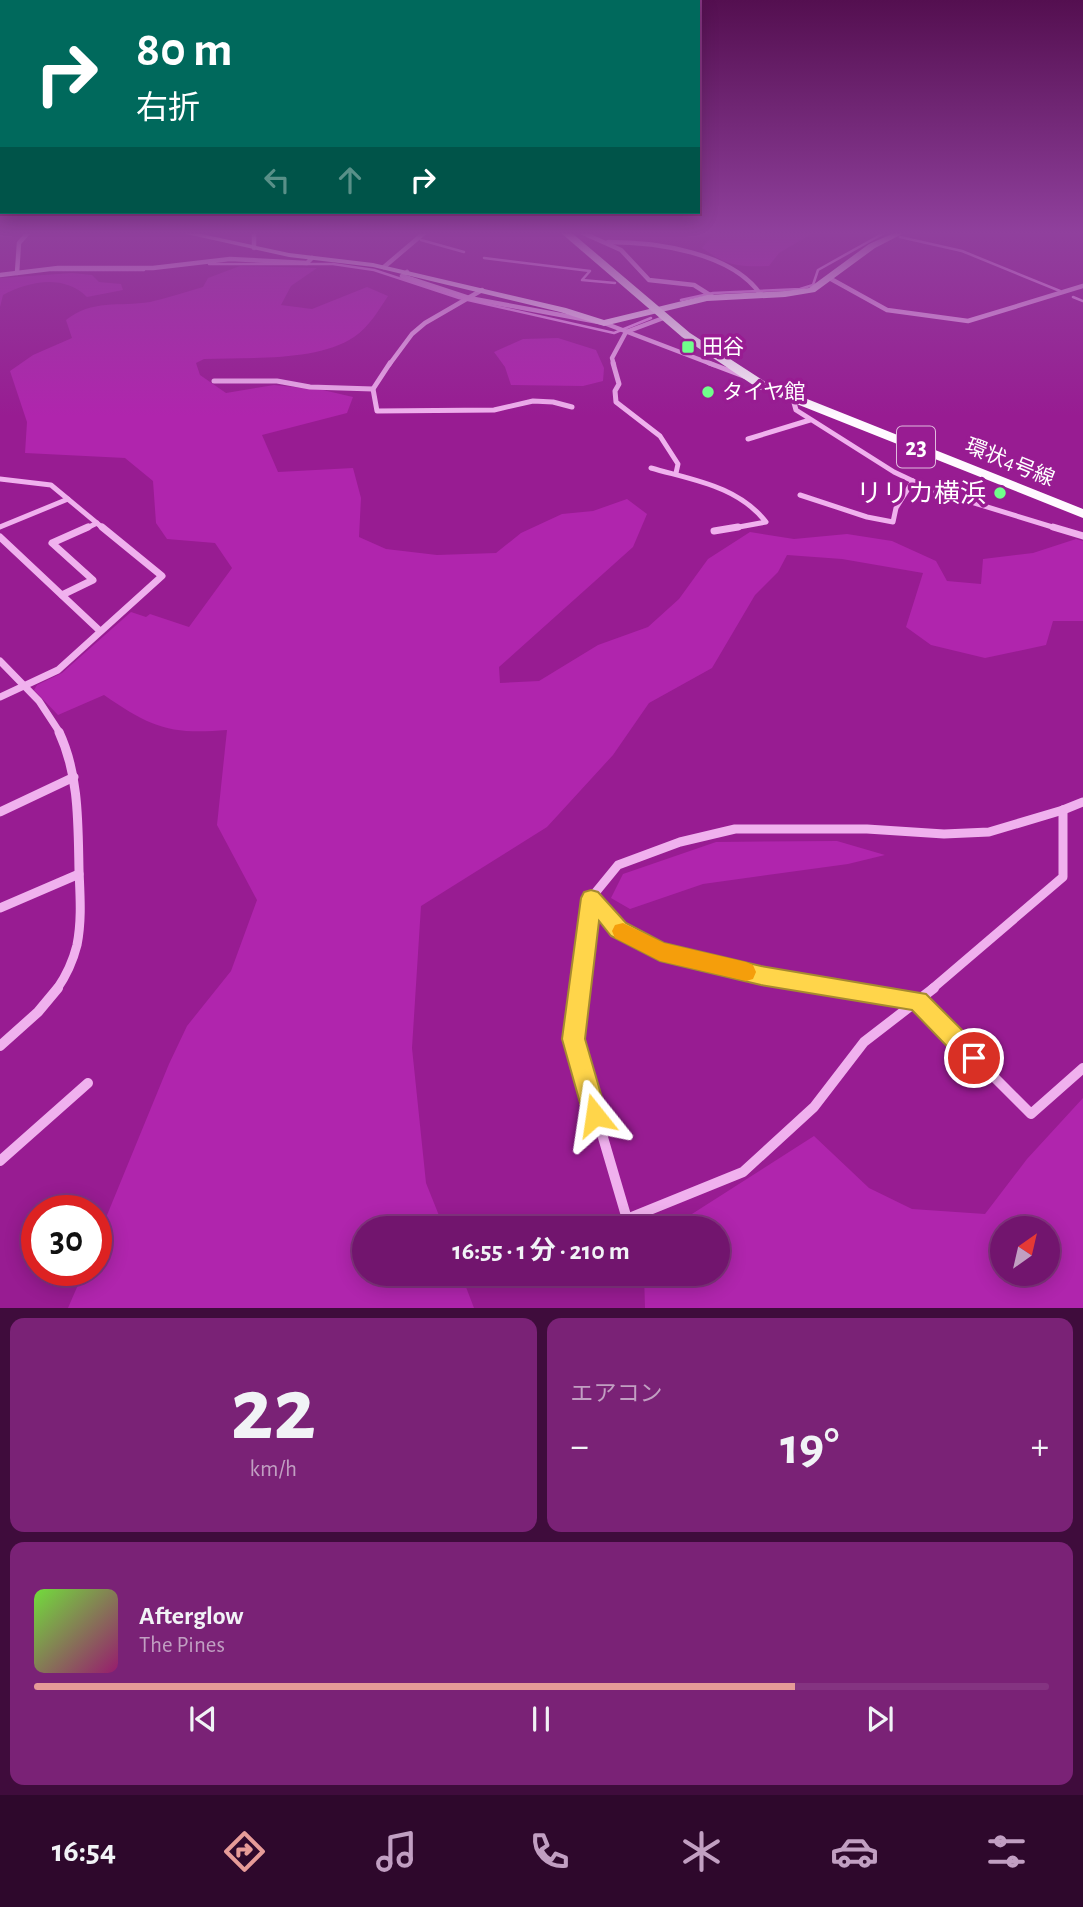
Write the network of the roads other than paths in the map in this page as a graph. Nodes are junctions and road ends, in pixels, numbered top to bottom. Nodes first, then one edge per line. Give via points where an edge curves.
1 (453, 294) edge
2 (475, 294) edge
3 (497, 294) edge
4 (639, 294) edge
5 (725, 294) edge
6 (858, 294) edge
7 (1057, 294) edge
8 (709, 295) joint
9 (467, 299) junction
10 (663, 314) junction
11 (604, 323) junction
12 (626, 332) junction
13 (749, 378) junction
14 (214, 381) dead end
15 (373, 388) junction
16 (793, 398) junction
17 (572, 407) dead end
18 (810, 420) junction
19 (748, 439) dead end
20 (651, 468) dead end
21 (676, 473) junction
22 (0, 479) edge
23 (913, 481) junction
24 (800, 495) dead end
25 (68, 499) junction
26 (1083, 514) edge
27 (97, 523) junction
28 (0, 527) edge
29 (713, 531) dead end
30 (1083, 536) edge
31 (0, 537) edge
32 (62, 595) junction
33 (100, 631) junction
34 (0, 661) edge
35 (24, 686) junction
36 (0, 697) edge
37 (74, 777) junction
38 (1083, 802) edge
39 (1063, 810) junction
40 (0, 812) edge
41 (79, 874) junction
42 (591, 898) junction
43 (0, 908) edge
44 (918, 1001) junction
45 (0, 1046) edge
46 (1083, 1068) edge
47 (88, 1083) dead end
48 (0, 1161) edge

1 - 9 street
2 - 9 street
3 - 11 main road
4 - 10 main road, 環状4号線 / 23
5 - 8 main road
6 - 7 street via 887,310 968,321
8 - 10 main road
9 - 11 street
9 - 15 street via 412,334
10 - 11 main road
10 - 12 street
10 - 13 main road, 環状4号線 / 23
11 - 12 street
12 - 13 street
12 - 21 street via 612,358 619,383 616,402 660,436 678,464
13 - 16 main road, 環状4号線 / 23
14 - 15 street
15 - 17 street via 377,411 494,410 509,402 534,401
16 - 18 street via 796,410
16 - 26 main road, 環状4号線 / 23
18 - 19 street
18 - 23 street
20 - 21 street
21 - 29 street via 756,507 766,522
22 - 25 street via 51,485
23 - 24 street via 893,522
23 - 30 street
25 - 27 street
25 - 28 street
27 - 32 street via 52,543 93,580
27 - 33 street via 162,576
31 - 32 street
32 - 33 street
33 - 35 street via 58,670
34 - 35 street
35 - 36 street
35 - 37 street via 50,715 65,743
37 - 40 street
37 - 41 street
38 - 39 street
39 - 42 street via 989,832 735,829 680,842 618,865
39 - 44 street via 1063,877
41 - 43 street
41 - 45 street via 82,920 67,973 25,1026
42 - 44 street via 618,929 660,952 761,976
42 - 44 street via 574,1039 627,1219 743,1172 814,1107 864,1042
44 - 46 street via 1031,1114
47 - 48 street

